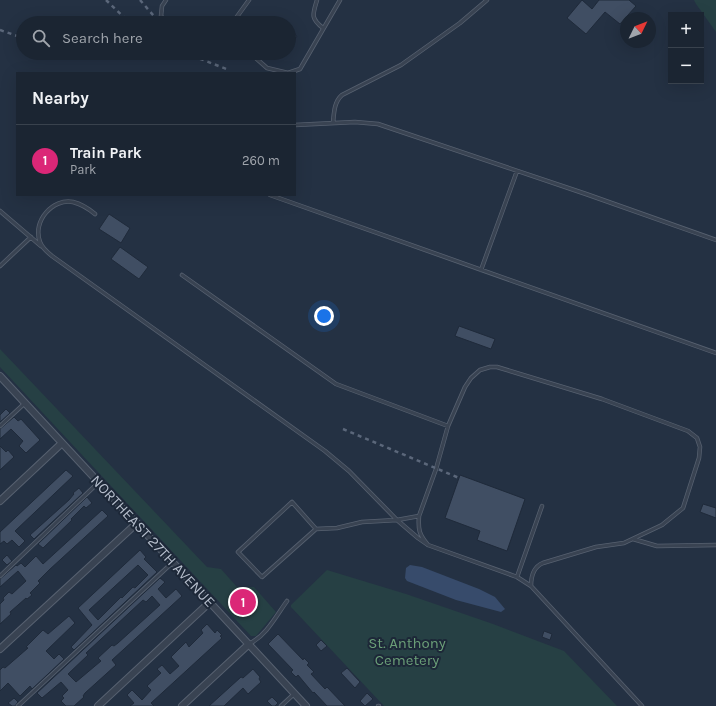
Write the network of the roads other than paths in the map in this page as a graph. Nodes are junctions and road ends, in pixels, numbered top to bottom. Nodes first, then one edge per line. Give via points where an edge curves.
1 (166, 0) edge
2 (250, 0) edge
3 (317, 0) edge
4 (340, 0) edge
5 (487, 0) edge
6 (161, 16) edge
7 (238, 16) edge
8 (323, 28) junction
9 (258, 60) edge
10 (284, 72) edge
11 (291, 72) edge
12 (333, 123) junction
13 (296, 125) edge
14 (517, 171) junction
15 (280, 197) edge
16 (0, 211) edge
17 (95, 214) dead end
18 (31, 238) junction
19 (716, 240) edge
20 (44, 249) junction
21 (0, 266) edge
22 (481, 270) junction
23 (182, 275) dead end
24 (716, 353) edge
25 (0, 376) edge
26 (25, 403) junction
27 (0, 426) edge
28 (448, 426) junction
29 (62, 443) junction
30 (99, 482) junction
31 (0, 501) edge
32 (542, 506) dead end
33 (419, 516) junction
34 (397, 520) junction
35 (137, 523) junction
36 (316, 529) junction
37 (632, 539) junction
38 (428, 545) junction
39 (716, 545) edge
40 (173, 562) junction
41 (0, 576) edge
42 (517, 577) junction
43 (531, 586) junction
44 (288, 601) dead end
45 (210, 602) junction
46 (249, 644) junction
47 (0, 649) edge
48 (294, 693) junction
49 (18, 706) edge
50 (98, 706) edge
51 (182, 706) edge
52 (281, 706) edge
53 (306, 706) edge
54 (642, 706) edge

1 - 6 lane via 162,6
2 - 7 lane
3 - 8 lane via 313,14 315,22
4 - 8 lane
5 - 12 lane via 401,65 338,98
8 - 11 lane via 300,69
9 - 10 lane via 267,68
12 - 13 lane
12 - 14 lane via 378,124
14 - 19 lane
14 - 22 lane
15 - 22 lane
16 - 18 lane
17 - 20 lane via 74,202 52,206 46,211 40,226 39,237
18 - 20 lane
18 - 21 lane
20 - 34 lane via 325,451 349,471
22 - 24 lane
23 - 28 lane via 336,384
25 - 26 street, NORTHEAST 27TH AVENUE
26 - 27 lane
26 - 29 street, NORTHEAST 27TH AVENUE
28 - 33 lane
28 - 37 lane via 471,378 480,370 497,367 602,399 688,431 698,438 700,447 683,508 662,525
29 - 30 street, NORTHEAST 27TH AVENUE
29 - 31 street
30 - 35 street, NORTHEAST 27TH AVENUE
30 - 41 lane
32 - 42 lane
33 - 34 lane
33 - 38 lane via 420,536
34 - 36 lane
34 - 38 lane
35 - 40 street, NORTHEAST 27TH AVENUE
35 - 47 street
36 - 36 lane via 262,577 238,552 292,502
37 - 39 lane via 657,546
37 - 43 lane via 539,565 531,576
38 - 42 lane
40 - 45 street, NORTHEAST 27TH AVENUE
40 - 49 lane
42 - 43 lane
43 - 54 lane
44 - 46 lane via 268,628 257,640
45 - 46 street, NORTHEAST 27TH AVENUE
45 - 50 street
46 - 48 street, NORTHEAST 27TH AVENUE
46 - 51 street
48 - 52 lane
48 - 53 street, NORTHEAST 27TH AVENUE

